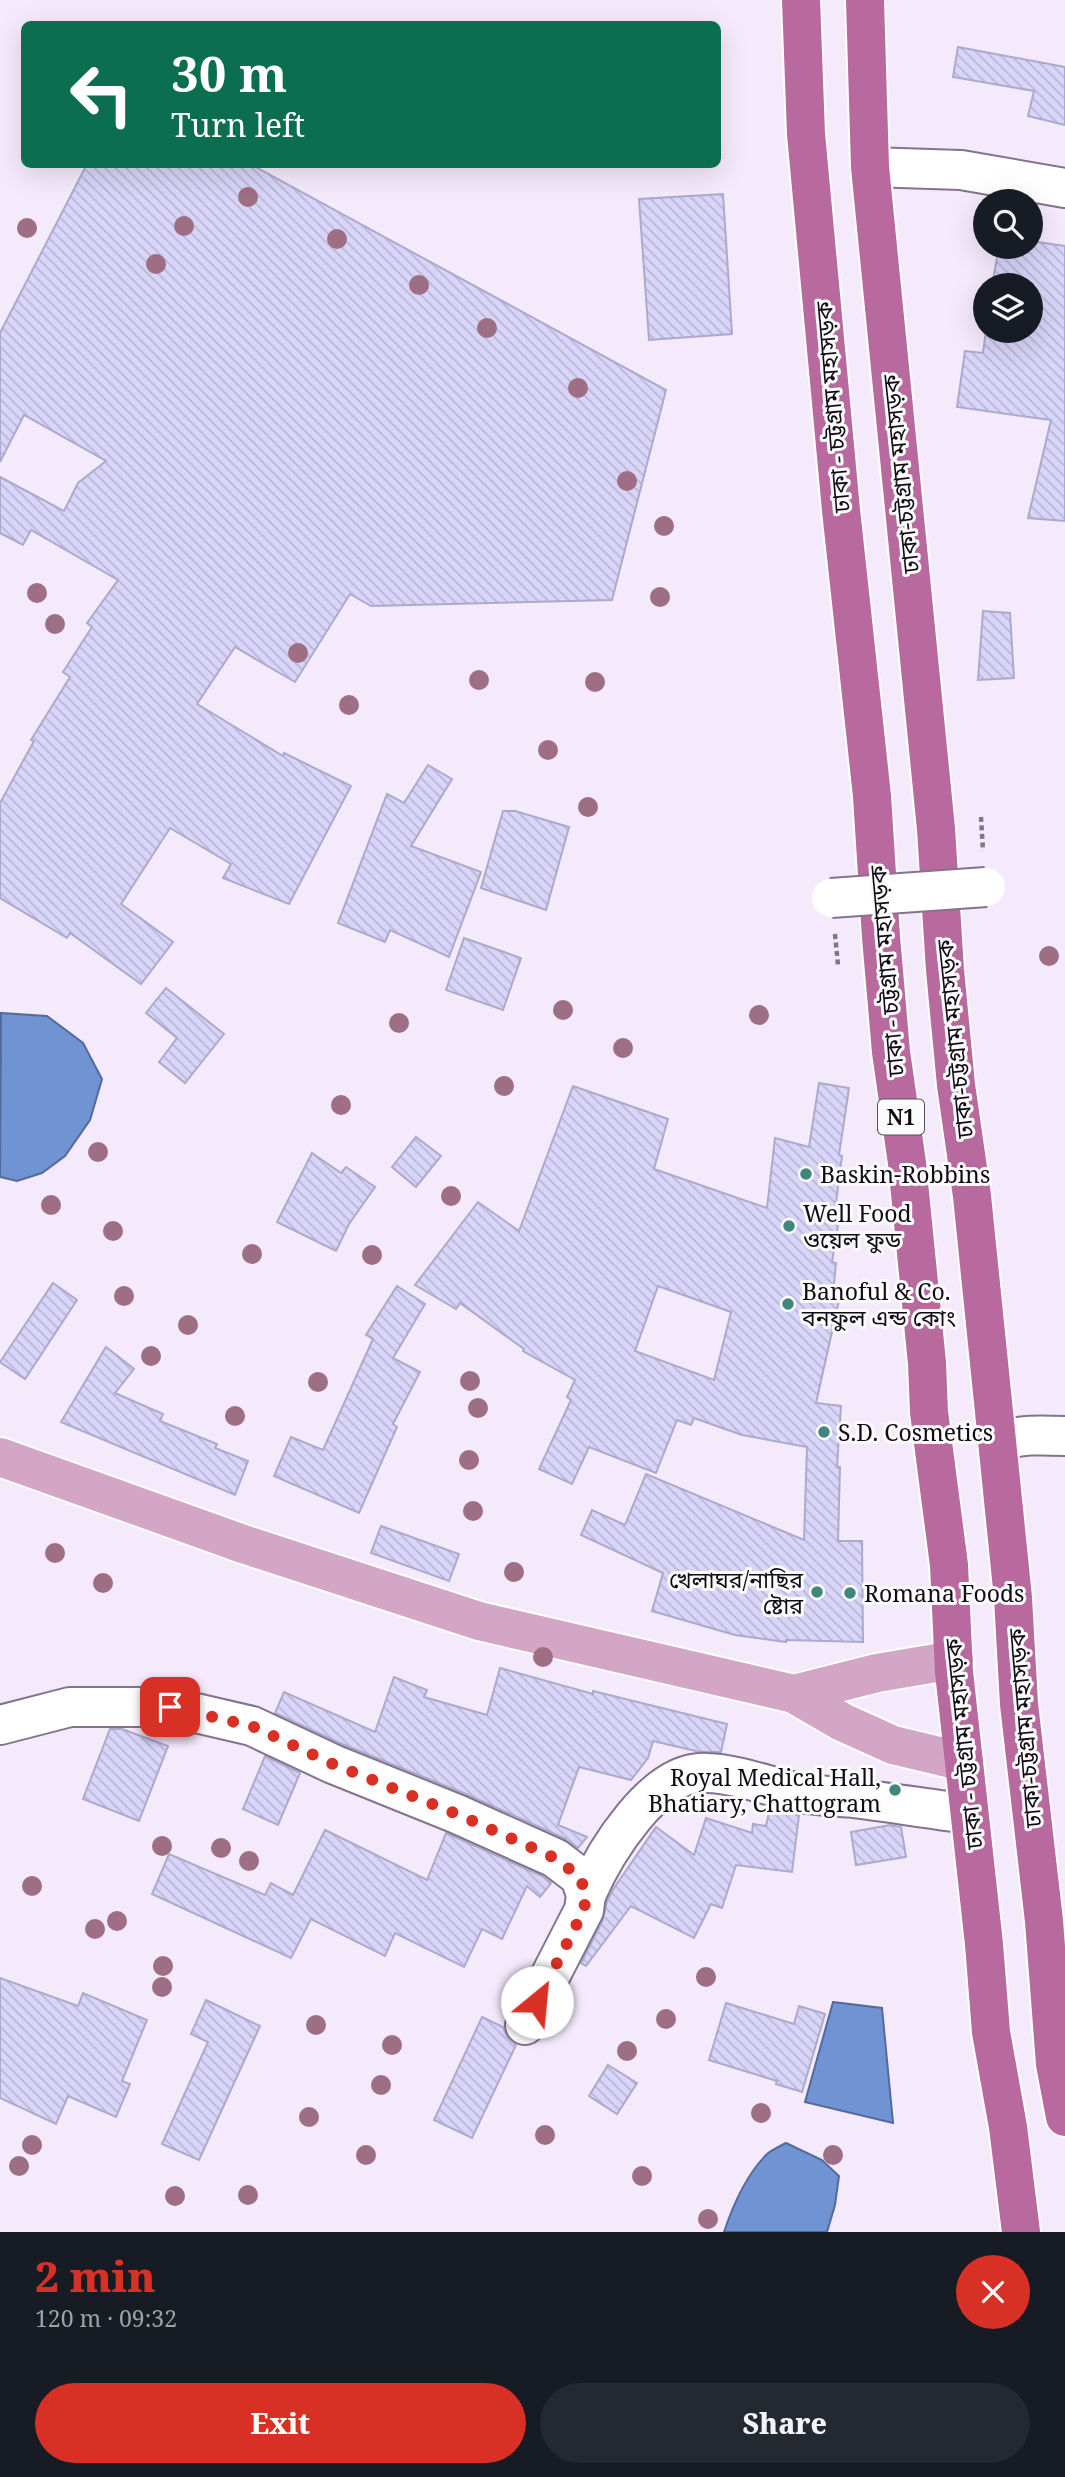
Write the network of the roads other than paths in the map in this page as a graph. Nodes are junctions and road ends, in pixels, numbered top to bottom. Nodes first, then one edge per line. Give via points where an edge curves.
1 (801, 0) edge
2 (864, 0) edge
3 (870, 167) junction
4 (1065, 188) edge
5 (986, 887) dead end
6 (831, 898) dead end
7 (1065, 1436) edge
8 (997, 1442) junction
9 (0, 1457) edge
10 (954, 1660) junction
11 (794, 1694) junction
12 (0, 1725) edge
13 (964, 1762) junction
14 (969, 1814) junction
15 (586, 1895) junction
16 (1057, 1976) edge
17 (525, 2025) dead end
18 (1065, 2117) edge
19 (1021, 2232) edge

1 - 10 highway, ঢাকা - চট্টগ্রাম মহাসড়ক / N1 via 806,134 872,796 891,1052 907,1163
2 - 3 highway, ঢাকা-চট্টগ্রাম মহাসড়ক / N1
3 - 4 street via 961,170
3 - 8 highway, ঢাকা-চট্টগ্রাম মহাসড়ক / N1 via 936,829 956,1085
5 - 6 street, bridge
7 - 8 street via 1036,1435
8 - 16 highway, ঢাকা-চট্টগ্রাম মহাসড়ক / N1 via 1019,1704
9 - 11 main road via 233,1541 479,1622
10 - 11 main road
10 - 13 highway, ঢাকা - চট্টগ্রাম মহাসড়ক / N1
11 - 13 main road via 893,1745
12 - 15 street via 70,1707 170,1707 252,1726 555,1858 580,1877
13 - 14 highway, ঢাকা - চট্টগ্রাম মহাসড়ক / N1
14 - 15 street via 801,1793 705,1772 692,1774 651,1799 612,1847
14 - 19 highway, ঢাকা - চট্টগ্রাম মহাসড়ক / N1 via 991,2032
15 - 17 street via 584,1910
16 - 18 highway, ঢাকা-চট্টগ্রাম মহাসড়ক / N1 via 1055,2064

